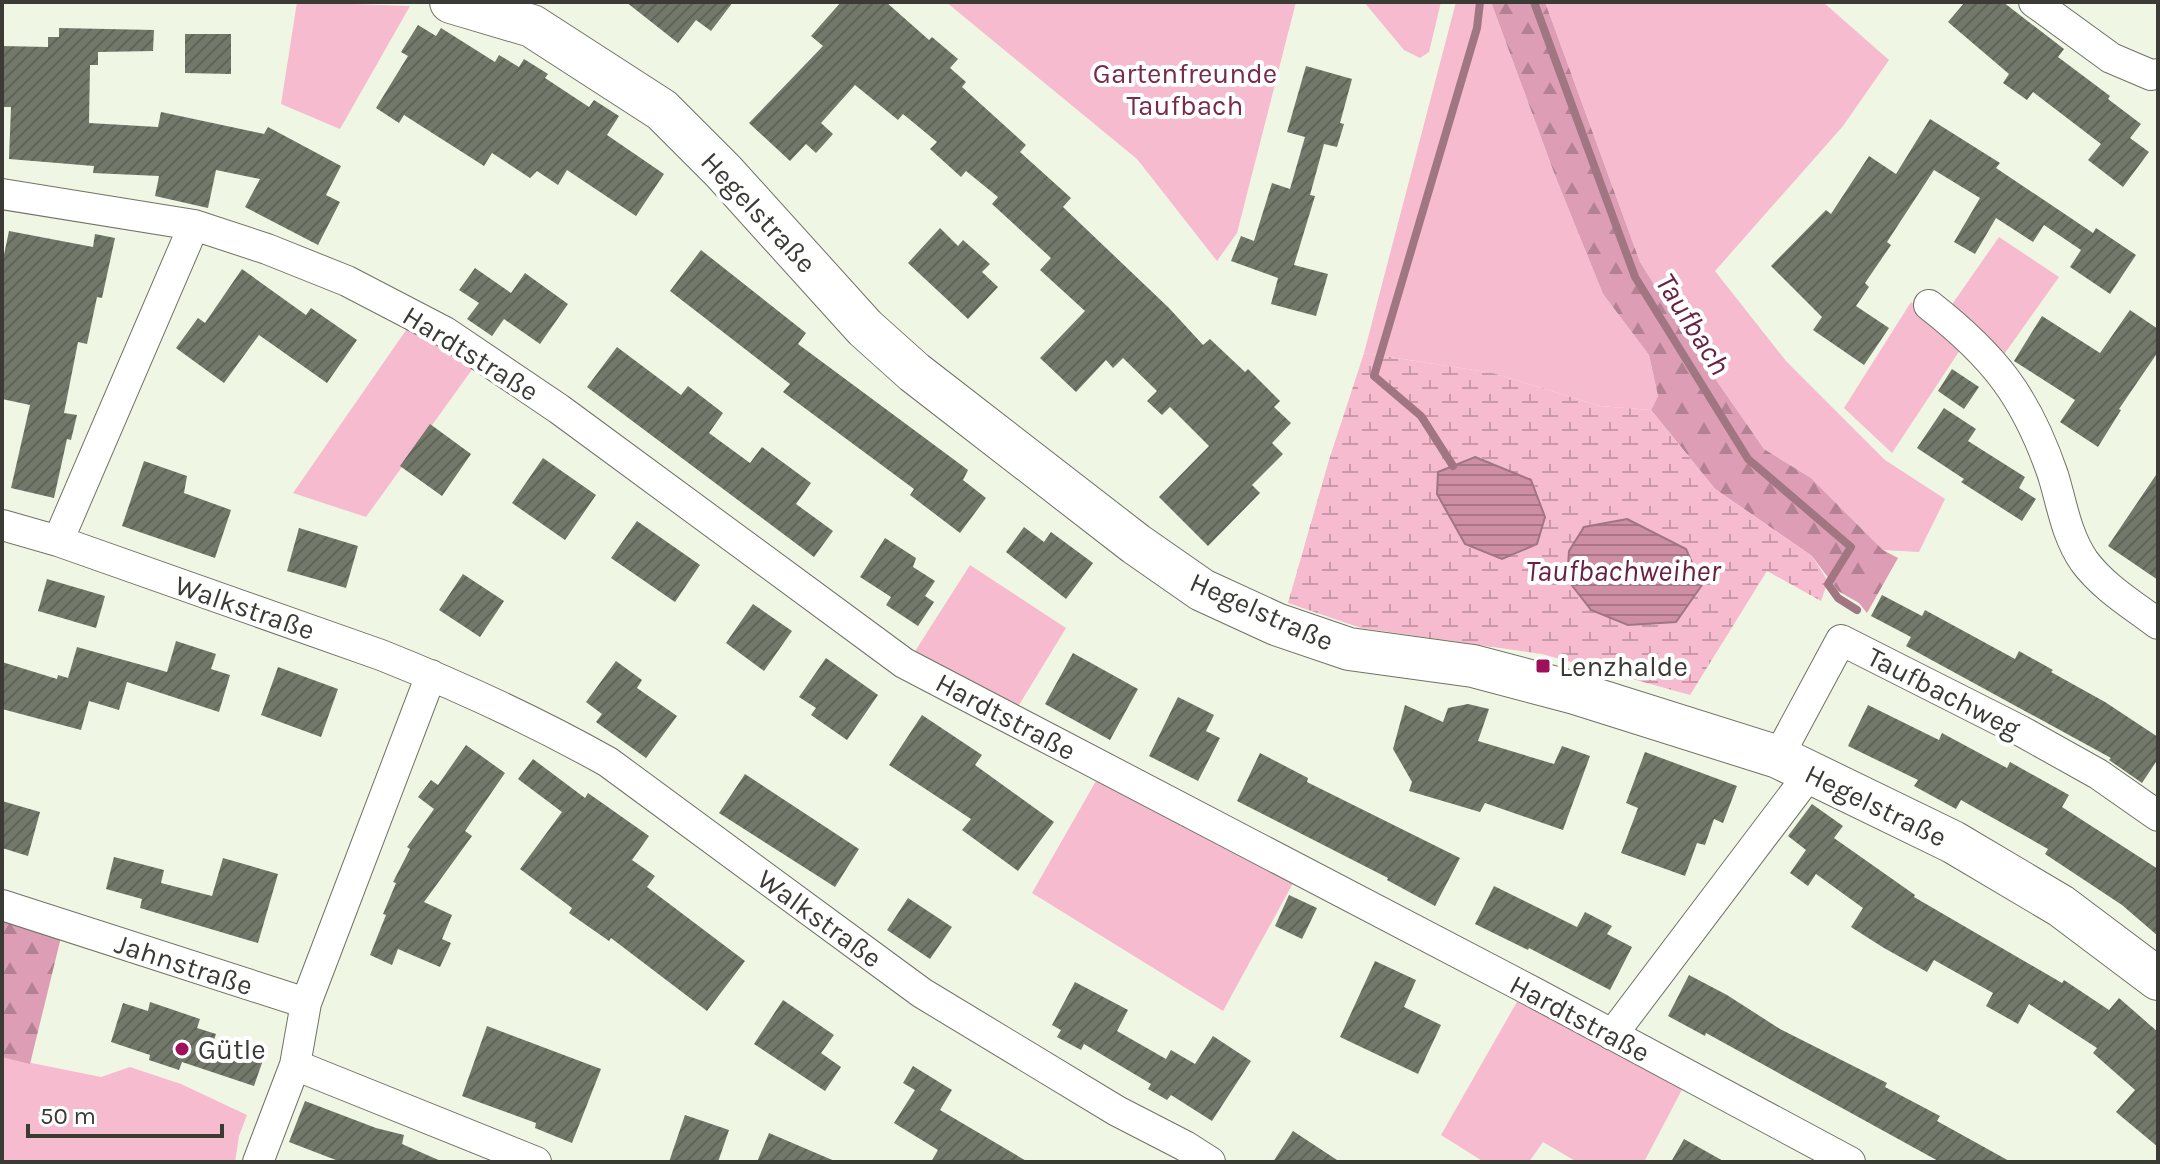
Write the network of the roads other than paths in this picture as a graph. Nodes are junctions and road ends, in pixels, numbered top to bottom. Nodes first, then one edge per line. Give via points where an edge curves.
1 (451, 2) edge
2 (2034, 2) edge
3 (2158, 74) edge
4 (2, 194) edge
5 (194, 225) junction
6 (1929, 305) dead end
7 (2, 525) edge
8 (58, 541) junction
9 (2158, 624) edge
10 (431, 675) junction
11 (1794, 764) junction
12 (2158, 816) edge
13 (2, 905) edge
14 (2158, 979) edge
15 (306, 1003) junction
16 (1612, 1035) junction
17 (295, 1065) junction
18 (258, 1162) edge
19 (536, 1162) edge
20 (1210, 1162) edge
21 (1850, 1162) edge

1 - 11 street, Hegelstraße via 532,26 662,110 865,328 914,372 1202,590 1349,649 1473,666
2 - 3 street via 2111,58
4 - 5 street, Hardtstraße
5 - 8 street
5 - 16 street, Hardtstraße via 347,281 445,332 559,409 904,663
6 - 9 street via 2015,390 2035,426 2084,561
7 - 8 street, Walkstraße
8 - 10 street, Walkstraße
10 - 15 street
10 - 20 street, Walkstraße via 608,762 922,993
11 - 12 street, Taufbachweg via 1841,640 2085,766
11 - 14 street, Hegelstraße via 1953,842 2061,906
11 - 16 street
13 - 15 street, Jahnstraße
15 - 17 street
16 - 21 street, Hardtstraße
17 - 18 street
17 - 19 street

